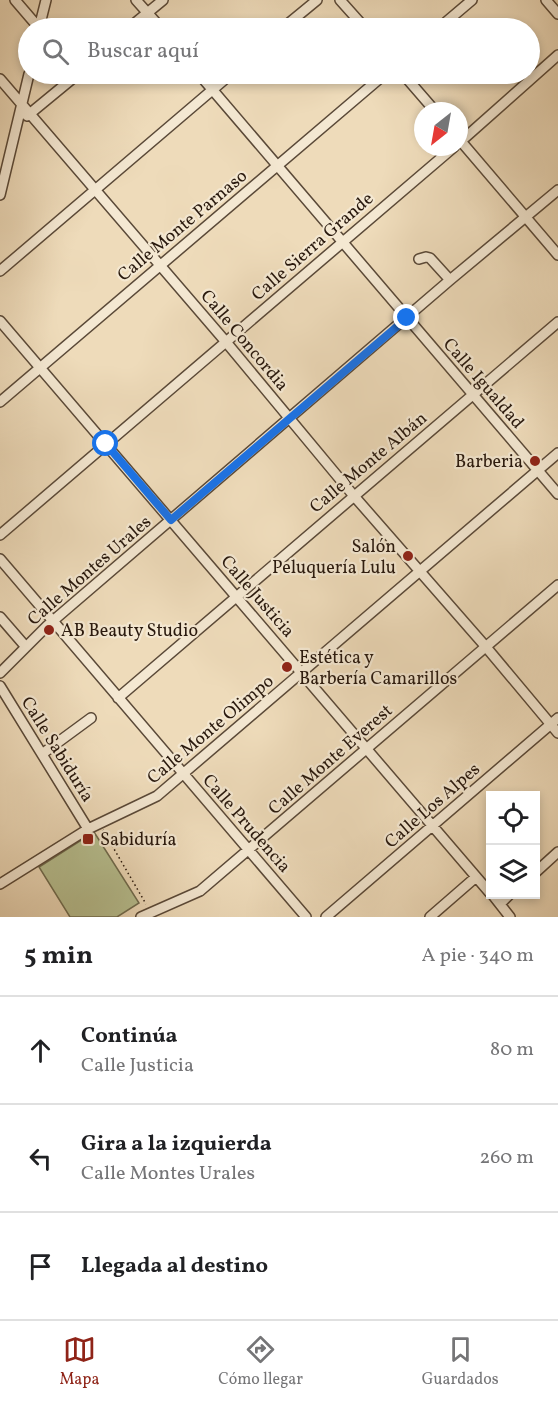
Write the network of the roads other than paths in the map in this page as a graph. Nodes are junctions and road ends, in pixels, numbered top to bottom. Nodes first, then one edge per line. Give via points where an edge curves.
1 (15, 0) edge
2 (45, 0) edge
3 (136, 0) edge
4 (163, 0) edge
5 (317, 0) edge
6 (340, 0) edge
7 (472, 0) edge
8 (546, 0) edge
9 (147, 13) junction
10 (558, 14) edge
11 (30, 18) edge
12 (41, 18) edge
13 (141, 18) edge
14 (152, 18) edge
15 (295, 18) edge
16 (355, 18) edge
17 (451, 18) edge
18 (558, 55) edge
19 (540, 71) edge
20 (2, 84) edge
21 (27, 84) edge
22 (66, 84) edge
23 (208, 84) edge
24 (218, 84) edge
25 (373, 84) edge
26 (412, 84) edge
27 (525, 84) edge
28 (212, 89) junction
29 (427, 102) edge
30 (22, 106) junction
31 (30, 114) junction
32 (19, 120) junction
33 (468, 134) edge
34 (468, 154) edge
35 (443, 156) edge
36 (277, 165) junction
37 (95, 190) junction
38 (558, 190) edge
39 (0, 195) edge
40 (526, 218) junction
41 (342, 242) junction
42 (558, 255) edge
43 (419, 259) dead end
44 (160, 265) junction
45 (0, 271) edge
46 (450, 280) junction
47 (407, 318) junction
48 (0, 321) edge
49 (558, 322) edge
50 (226, 342) junction
51 (40, 368) junction
52 (473, 394) junction
53 (0, 402) edge
54 (290, 419) junction
55 (106, 444) junction
56 (558, 453) edge
57 (537, 470) junction
58 (558, 494) edge
59 (354, 496) junction
60 (171, 520) junction
61 (0, 535) edge
62 (0, 559) edge
63 (420, 571) junction
64 (558, 585) edge
65 (237, 596) junction
66 (0, 617) edge
67 (53, 621) junction
68 (26, 647) junction
69 (486, 647) junction
70 (302, 672) junction
71 (0, 673) edge
72 (0, 686) edge
73 (118, 698) junction
74 (91, 718) dead end
75 (554, 721) edge
76 (558, 733) edge
77 (368, 749) junction
78 (42, 754) junction
79 (183, 774) junction
80 (434, 826) junction
81 (88, 829) junction
82 (249, 851) junction
83 (558, 852) edge
84 (540, 868) edge
85 (477, 877) junction
86 (0, 884) edge
87 (486, 888) edge
88 (496, 899) edge
89 (505, 899) edge
90 (500, 904) junction
91 (141, 917) edge
92 (306, 917) edge
93 (326, 917) edge
94 (430, 917) edge
95 (510, 917) edge

1 - 11 street
2 - 12 street
3 - 9 street
4 - 9 street
5 - 15 street
6 - 16 street
7 - 17 street
8 - 10 street
9 - 13 street
9 - 14 street
18 - 19 street, Calle Sierra Grande
20 - 30 street, Calle Concordia
21 - 30 street
22 - 31 street
23 - 28 street, Calle Igualdad
24 - 28 street
25 - 36 street, Calle Monte Parnaso
26 - 29 street
27 - 33 street, Calle Sierra Grande
28 - 36 street, Calle Igualdad
28 - 37 street
30 - 31 street, Calle Concordia
30 - 32 street
31 - 32 street
31 - 37 street, Calle Concordia
32 - 39 street
34 - 40 street
35 - 41 street, Calle Sierra Grande
36 - 41 street, Calle Igualdad
36 - 44 street, Calle Monte Parnaso
37 - 44 street, Calle Concordia
37 - 45 street
38 - 40 street, Calle Montes Urales
40 - 42 street
40 - 46 street, Calle Montes Urales
41 - 47 street, Calle Igualdad
41 - 50 street, Calle Sierra Grande
43 - 46 street via 430,258
44 - 50 street, Calle Concordia
44 - 51 street, Calle Monte Parnaso
46 - 47 street, Calle Montes Urales
47 - 52 street, Calle Igualdad
47 - 54 street, Calle Montes Urales
48 - 51 street, Calle Justicia
49 - 52 street, Calle Monte Albán
50 - 54 street, Calle Concordia
50 - 55 street, Calle Sierra Grande
51 - 53 street, Calle Monte Parnaso
51 - 55 street, Calle Justicia
52 - 57 street, Calle Igualdad
52 - 59 street, Calle Monte Albán
54 - 59 street, Calle Concordia
54 - 60 street, Calle Montes Urales
55 - 60 street, Calle Justicia
55 - 61 street, Calle Sierra Grande
56 - 57 street, Calle Monte Olimpo
57 - 58 street, Calle Igualdad
57 - 63 street, Calle Monte Olimpo
59 - 63 street, Calle Concordia
59 - 65 street, Calle Monte Albán
60 - 65 street, Calle Justicia
60 - 67 street, Calle Montes Urales
62 - 67 street, Calle Prudencia
63 - 69 street, Calle Concordia
63 - 70 street, Calle Monte Olimpo
64 - 69 street, Calle Monte Everest
65 - 70 street, Calle Justicia
65 - 73 street, Calle Monte Albán
66 - 68 street
67 - 68 street, Calle Montes Urales
67 - 73 street, Calle Prudencia
68 - 71 street, Calle Montes Urales
69 - 75 street, Calle Concordia
69 - 77 street, Calle Monte Everest
70 - 77 street, Calle Justicia
70 - 79 street, Calle Monte Olimpo
72 - 78 street, Calle Sabiduría
73 - 79 street, Calle Prudencia
74 - 78 street
75 - 76 street, Calle Concordia
75 - 80 street, Calle Los Alpes
77 - 80 street, Calle Justicia
77 - 82 street, Calle Monte Everest
78 - 81 street, Calle Sabiduría
79 - 81 street, Calle Monte Olimpo via 158,796
79 - 82 street, Calle Prudencia
80 - 85 street, Calle Justicia
80 - 93 street, Calle Los Alpes
81 - 86 street, Calle Monte Olimpo
82 - 91 street, Calle Monte Everest via 200,891
82 - 92 street, Calle Prudencia
83 - 84 street
85 - 87 street, Calle Justicia
85 - 94 street
88 - 90 street, Calle Justicia
89 - 90 street
90 - 95 street, Calle Justicia

